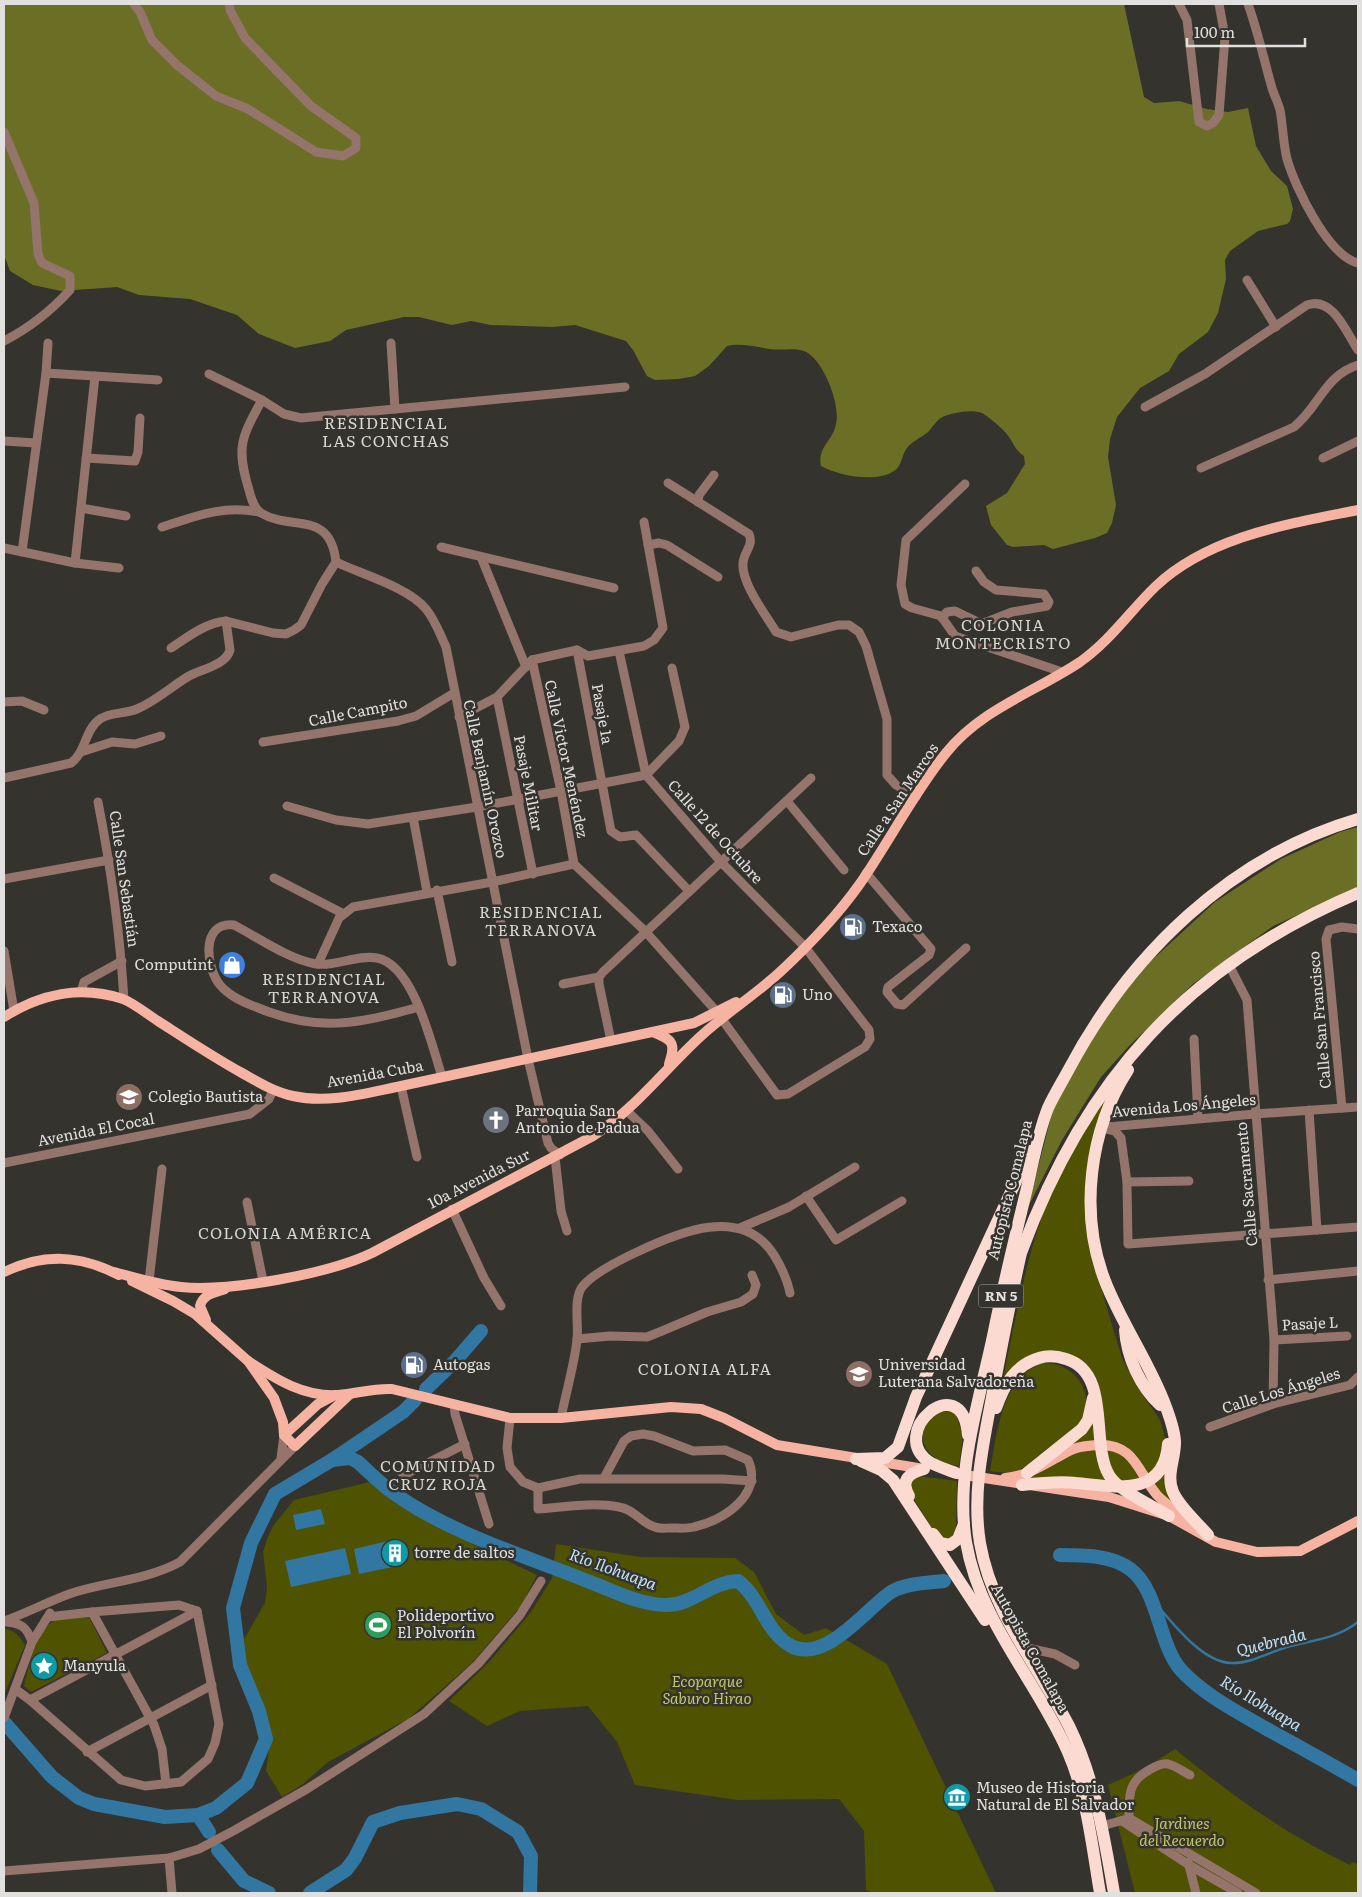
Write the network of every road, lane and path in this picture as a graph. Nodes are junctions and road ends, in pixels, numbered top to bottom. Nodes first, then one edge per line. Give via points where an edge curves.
1 (134, 4) edge
2 (229, 4) edge
3 (1179, 4) edge
4 (1220, 4) edge
5 (1248, 4) edge
6 (4, 132) edge
7 (1358, 263) edge
8 (1246, 280) dead end
9 (1276, 327) junction
10 (4, 341) edge
11 (48, 343) dead end
12 (391, 343) dead end
13 (1358, 350) edge
14 (1358, 365) edge
15 (46, 373) junction
16 (209, 374) dead end
17 (95, 376) junction
18 (158, 380) dead end
19 (625, 387) dead end
20 (262, 400) junction
21 (1145, 407) dead end
22 (396, 409) junction
23 (140, 418) dead end
24 (4, 441) edge
25 (1358, 441) edge
26 (36, 443) junction
27 (86, 458) junction
28 (1323, 458) dead end
29 (1201, 468) dead end
30 (714, 475) dead end
31 (668, 483) dead end
32 (965, 484) dead end
33 (698, 502) junction
34 (81, 508) junction
35 (1358, 510) edge
36 (259, 512) junction
37 (126, 516) dead end
38 (644, 522) dead end
39 (162, 527) dead end
40 (648, 545) junction
41 (441, 547) dead end
42 (4, 548) edge
43 (22, 552) junction
44 (481, 557) junction
45 (336, 562) junction
46 (75, 563) junction
47 (119, 568) dead end
48 (976, 571) dead end
49 (718, 577) dead end
50 (614, 588) dead end
51 (942, 618) junction
52 (226, 620) junction
53 (171, 648) dead end
54 (577, 650) junction
55 (619, 651) junction
56 (529, 663) junction
57 (672, 668) dead end
58 (1062, 672) junction
59 (454, 693) junction
60 (497, 697) junction
61 (4, 702) edge
62 (44, 710) dead end
63 (459, 717) junction
64 (161, 736) dead end
65 (263, 742) dead end
66 (82, 752) junction
67 (646, 775) junction
68 (4, 778) edge
69 (811, 778) dead end
70 (600, 782) junction
71 (561, 791) junction
72 (916, 797) junction
73 (518, 799) junction
74 (787, 801) junction
75 (98, 802) dead end
76 (287, 806) dead end
77 (477, 807) junction
78 (413, 818) junction
79 (1358, 819) edge
80 (109, 860) junction
81 (721, 862) junction
82 (574, 864) junction
83 (844, 870) dead end
84 (866, 873) junction
85 (532, 874) junction
86 (274, 878) dead end
87 (4, 879) edge
88 (492, 882) junction
89 (437, 890) junction
90 (689, 891) junction
91 (427, 892) junction
92 (1358, 893) edge
93 (342, 914) junction
94 (1358, 929) edge
95 (645, 931) junction
96 (805, 947) junction
97 (966, 948) dead end
98 (4, 951) edge
99 (122, 960) junction
100 (452, 962) dead end
101 (318, 964) junction
102 (1229, 965) junction
103 (599, 977) junction
104 (563, 984) dead end
105 (81, 992) junction
106 (124, 1000) junction
107 (744, 1000) joint
108 (419, 1007) junction
109 (14, 1011) junction
110 (718, 1015) junction
111 (1167, 1016) junction
112 (4, 1017) edge
113 (653, 1032) junction
114 (1194, 1039) dead end
115 (611, 1041) junction
116 (528, 1059) junction
117 (668, 1067) junction
118 (442, 1077) junction
119 (402, 1086) junction
120 (273, 1090) junction
121 (1358, 1107) edge
122 (1342, 1108) junction
123 (1048, 1109) junction
124 (626, 1110) junction
125 (1309, 1110) junction
126 (1255, 1114) junction
127 (1198, 1118) junction
128 (1102, 1128) junction
129 (557, 1156) junction
130 (417, 1157) dead end
131 (4, 1163) edge
132 (855, 1167) dead end
133 (162, 1169) dead end
134 (678, 1170) dead end
135 (1189, 1181) dead end
136 (1127, 1182) junction
137 (806, 1196) junction
138 (902, 1201) dead end
139 (247, 1202) dead end
140 (452, 1209) junction
141 (1358, 1226) edge
142 (740, 1228) junction
143 (1317, 1230) junction
144 (567, 1231) dead end
145 (1266, 1234) junction
146 (1358, 1271) edge
147 (4, 1272) edge
148 (114, 1272) junction
149 (752, 1275) dead end
150 (1268, 1280) junction
151 (149, 1281) junction
152 (263, 1281) junction
153 (240, 1285) junction
154 (790, 1293) dead end
155 (501, 1306) dead end
156 (1124, 1323) junction
157 (210, 1325) junction
158 (1347, 1336) dead end
159 (578, 1340) junction
160 (1274, 1340) junction
161 (1133, 1341) junction
162 (248, 1361) junction
163 (1358, 1378) edge
164 (1354, 1385) edge
165 (1093, 1390) junction
166 (350, 1394) junction
167 (335, 1395) junction
168 (1272, 1404) junction
169 (454, 1405) junction
170 (1160, 1405) junction
171 (510, 1418) junction
172 (561, 1418) junction
173 (1210, 1427) dead end
174 (284, 1435) junction
175 (465, 1444) junction
176 (295, 1446) junction
177 (975, 1456) junction
178 (281, 1458) junction
179 (856, 1459) junction
180 (924, 1469) junction
181 (402, 1472) dead end
182 (957, 1474) junction
183 (604, 1478) junction
184 (1024, 1479) junction
185 (752, 1481) junction
186 (538, 1488) junction
187 (1169, 1516) junction
188 (1358, 1521) edge
189 (489, 1524) dead end
190 (964, 1524) junction
191 (1212, 1538) junction
192 (542, 1581) dead end
193 (58, 1600) junction
194 (197, 1611) junction
195 (92, 1612) junction
196 (48, 1617) junction
197 (4, 1621) edge
198 (32, 1642) junction
199 (1023, 1647) junction
200 (114, 1655) junction
201 (1075, 1665) dead end
202 (1021, 1671) junction
203 (212, 1685) junction
204 (15, 1689) junction
205 (30, 1700) junction
206 (4, 1718) edge
207 (149, 1718) junction
208 (87, 1752) junction
209 (1190, 1775) dead end
210 (166, 1784) junction
211 (1126, 1819) junction
212 (1102, 1826) junction
213 (1187, 1853) junction
214 (169, 1858) junction
215 (1189, 1865) junction
216 (4, 1871) edge
217 (172, 1893) edge
218 (1100, 1893) edge
219 (1114, 1893) edge
220 (1196, 1893) edge
221 (1238, 1893) edge
222 (1256, 1893) edge

1 - 2 street via 152,40 216,96 248,109 316,152 343,156 356,148 356,138 311,106 245,38
3 - 4 street via 1187,20 1199,122 1207,126 1213,124 1219,115 1225,37
5 - 7 street via 1280,109 1292,174 1302,197 1335,249 1348,260
6 - 10 street via 34,203 38,254 42,264 70,276 70,290 40,319
8 - 9 street
9 - 13 street via 1307,305 1316,302 1326,304
9 - 21 street via 1205,374
11 - 15 street
12 - 22 street
14 - 29 street via 1330,381 1294,427
15 - 17 street
15 - 26 street
16 - 20 street
17 - 18 street
17 - 27 street
19 - 22 street
20 - 22 street via 284,414 301,418
20 - 36 street via 247,429 240,454 251,496
23 - 27 street via 135,461
24 - 26 street
25 - 28 street
26 - 43 street
27 - 34 street
30 - 33 street via 699,495
31 - 33 street
32 - 51 street via 906,540 900,585 905,604
33 - 72 street via 749,534 751,544 742,563 746,581 776,632 791,637 849,625 859,632 887,719 887,775 896,785
34 - 37 street
34 - 46 street
35 - 58 main road, Calle a San Marcos via 1230,541 1199,554 1156,586 1083,660
36 - 39 street via 225,509
36 - 45 street via 321,529 330,541
38 - 40 street
40 - 49 street via 667,545
40 - 55 street via 663,628 654,640 644,646
41 - 44 street
42 - 43 street
43 - 46 street
44 - 50 street
44 - 56 street, Calle Victor Menéndez
45 - 52 street via 301,625 294,630 286,634 272,633
45 - 59 street, Calle Benjamín Orozco via 410,595 425,608 437,625 446,647
46 - 47 street
48 - 51 street via 996,590 1044,594 1049,602 1046,606 1012,612 984,622 955,612 948,612
51 - 58 street via 954,636
52 - 53 street via 209,625
52 - 66 street via 230,650 226,657 138,709 99,720
54 - 55 street via 588,656
54 - 56 street
54 - 70 street, Pasaje 1a
55 - 67 street
56 - 60 street
56 - 71 street, Calle Victor Menéndez
57 - 67 street via 685,727 679,741
58 - 72 main road, Calle a San Marcos via 995,710 960,738
59 - 63 street, Calle Benjamín Orozco
59 - 65 street, Calle Campito via 416,716 398,721
60 - 63 street
60 - 73 street, Pasaje Militar
61 - 62 street via 22,701
63 - 77 street, Calle Benjamín Orozco
64 - 66 street via 135,744 112,742
66 - 68 street via 71,764
67 - 70 street, Calle 12 de Octubre
67 - 81 street, Calle 12 de Octubre
69 - 74 street
70 - 71 street, Calle 12 de Octubre
70 - 90 street, Pasaje 1a via 611,831 620,837 636,835
71 - 73 street, Calle 12 de Octubre
71 - 82 street, Calle Victor Menéndez
72 - 84 main road, Calle a San Marcos
73 - 77 street, Calle 12 de Octubre
73 - 85 street, Pasaje Militar
74 - 81 street
74 - 83 street
75 - 80 street, Calle San Sebastián
76 - 78 street, Calle 12 de Octubre via 368,824
77 - 78 street, Calle 12 de Octubre
77 - 88 street, Calle Benjamín Orozco
78 - 91 street
79 - 123 highway, Autopista Comalapa / RN 5 via 1315,834 1277,853 1226,886 1165,935 1112,999
80 - 87 street
80 - 99 street, Calle San Sebastián
81 - 90 street
81 - 96 street, Calle 12 de Octubre
82 - 85 street
82 - 95 street
84 - 96 main road, Calle a San Marcos
84 - 97 street via 931,949 929,955 888,987 887,992 897,1004 903,1005
85 - 88 street
86 - 93 street
88 - 89 street
88 - 116 street, Calle Benjamín Orozco
89 - 91 street
89 - 100 street
90 - 95 street
91 - 93 street via 353,907
92 - 102 highway, Autopista Comalapa / RN 5 via 1305,917
93 - 101 street
94 - 122 street, Calle San Francisco via 1342,927 1329,930 1326,939
95 - 103 street
95 - 110 street
96 - 107 main road, Calle a San Marcos via 779,973
96 - 110 street, Calle 12 de Octubre via 869,1030 870,1039 865,1047 788,1094 777,1095
98 - 109 street
99 - 105 street, Calle San Sebastián via 84,982
99 - 106 street, Calle San Sebastián
101 - 108 street via 369,958 384,961 399,972
101 - 108 street via 293,956 234,925 218,927 210,938 213,967 220,985 240,1000 269,1013 331,1025 360,1023
102 - 111 highway, Autopista Comalapa / RN 5
102 - 126 street, Calle Sacramento via 1248,1000
103 - 104 street
103 - 115 street
105 - 106 main road, Avenida Cuba
105 - 109 main road, Avenida Cuba via 46,997
106 - 120 main road, Avenida Cuba
107 - 110 main road, Avenida Cuba
108 - 118 street
109 - 112 main road, Avenida Cuba
110 - 113 main road, Avenida Cuba
110 - 117 main road, 10a Avenida Sur
111 - 128 highway via 1121,1081
111 - 177 highway, Autopista Comalapa / RN 5 via 1122,1065 1081,1125 1032,1222 1021,1253
113 - 115 main road, Avenida Cuba
113 - 117 main road via 671,1042 673,1051
114 - 127 street
115 - 116 main road, Avenida Cuba
116 - 118 main road, Avenida Cuba
116 - 129 street, Calle Benjamín Orozco via 548,1142
117 - 124 main road, 10a Avenida Sur
118 - 119 main road, Avenida Cuba
119 - 120 main road, Avenida Cuba via 319,1099
119 - 130 street
120 - 131 street, Avenida El Cocal via 269,1098 250,1114
121 - 122 street, Avenida Los Ángeles
122 - 125 street, Avenida Los Ángeles
123 - 177 highway, Autopista Comalapa / RN 5 via 1006,1271
123 - 179 highway via 916,1397 898,1447 885,1458
124 - 129 main road, 10a Avenida Sur via 603,1130
124 - 134 street via 648,1131
125 - 126 street, Avenida Los Ángeles
125 - 143 street
126 - 127 street, Avenida Los Ángeles
126 - 145 street, Calle Sacramento
127 - 128 street, Avenida Los Ángeles
128 - 136 street, Avenida Los Ángeles via 1115,1131 1121,1138
128 - 156 highway via 1092,1168 1095,1240 1104,1280
129 - 140 main road, 10a Avenida Sur
129 - 144 street via 560,1212
132 - 137 street
133 - 151 street
135 - 136 street
136 - 145 street, Avenida Los Ángeles via 1128,1244
137 - 138 street via 836,1240
137 - 142 street
139 - 152 street
140 - 152 main road, 10a Avenida Sur via 358,1260
140 - 155 street via 475,1262
141 - 143 street, Avenida Los Ángeles
142 - 154 street via 766,1243 785,1272
142 - 159 street via 712,1228 670,1236 598,1274 582,1287 579,1294
143 - 145 street, Avenida Los Ángeles
145 - 150 street, Calle Sacramento
146 - 150 street
147 - 148 main road, 10a Avenida Sur via 38,1260 70,1258
148 - 151 main road, 10a Avenida Sur
148 - 157 main road, 10a Avenida Sur via 173,1301
149 - 159 street via 756,1285 753,1294 747,1298 647,1337 610,1336
150 - 160 street, Calle Sacramento
151 - 153 main road, 10a Avenida Sur via 189,1288
152 - 153 main road, 10a Avenida Sur
153 - 157 main road, 10a Avenida Sur via 203,1299 201,1310
156 - 161 highway
156 - 170 highway via 1130,1357 1144,1386
157 - 162 main road
158 - 160 street, Pasaje L
159 - 172 street
160 - 168 street, Calle Sacramento
161 - 170 highway
161 - 191 highway via 1156,1384 1174,1433 1172,1489 1178,1501
162 - 167 main road via 290,1386
162 - 174 main road via 274,1398
163 - 164 street, Calle Los Ángeles
164 - 168 street, Calle Los Ángeles
165 - 177 highway via 1084,1372 1067,1359 1045,1356 1026,1363 1013,1374 1002,1392
165 - 184 highway via 1092,1409 1082,1430
165 - 187 highway via 1106,1469 1116,1484
166 - 167 main road
166 - 169 main road via 378,1388 392,1389
166 - 176 main road
167 - 174 main road via 318,1404
168 - 173 street, Calle Los Ángeles
169 - 171 main road
169 - 175 street
170 - 184 highway via 1167,1430 1167,1452 1155,1474 1144,1484 1116,1488
171 - 172 main road
171 - 186 street via 510,1467 523,1482
172 - 179 main road via 671,1408 701,1409 777,1445
174 - 176 main road
174 - 178 street
175 - 181 street via 406,1474
175 - 189 street
176 - 178 street
177 - 182 highway via 962,1412 956,1407 946,1406 928,1412 918,1428 922,1452 931,1462
177 - 190 highway, Autopista Comalapa / RN 5 via 964,1491
177 - 199 highway, Autopista Comalapa / RN 5 via 980,1544 995,1596
178 - 193 street via 180,1562 160,1573 83,1590
179 - 180 main road
179 - 202 highway via 881,1470 893,1480
180 - 182 main road
180 - 190 highway via 908,1475 905,1486 937,1541 950,1545 958,1538
182 - 184 main road via 990,1479
183 - 185 street
183 - 185 street via 624,1442 631,1436 643,1434 694,1451 725,1450 748,1460 753,1470
183 - 186 street via 580,1479
184 - 187 main road via 1109,1497
184 - 191 main road via 1082,1446 1110,1445 1125,1451 1166,1503
185 - 186 street via 738,1505 725,1515 693,1528 656,1528 635,1512 620,1506 538,1508
187 - 191 main road
188 - 191 main road via 1310,1547 1288,1553 1257,1552
190 - 202 highway, Autopista Comalapa / RN 5 via 980,1595
192 - 214 street via 520,1615 478,1664 424,1714 267,1812 200,1849
193 - 196 street
193 - 197 street
194 - 195 street via 179,1605
194 - 200 street
194 - 203 street
195 - 196 street
195 - 200 street
196 - 198 street
197 - 198 street via 19,1623
198 - 204 street
199 - 201 street via 1055,1654
199 - 212 highway, Autopista Comalapa / RN 5 via 1069,1726 1086,1765
200 - 205 street
200 - 207 street
202 - 218 highway, Autopista Comalapa / RN 5 via 1055,1727 1072,1763 1085,1803
203 - 207 street
203 - 210 street via 219,1724 215,1744 208,1759 196,1771 181,1782
204 - 205 street
204 - 206 street
205 - 208 street
207 - 208 street
207 - 210 street via 162,1749
208 - 210 street via 121,1780 145,1786
209 - 211 street via 1168,1764 1142,1774 1133,1782
211 - 212 street
211 - 213 street
211 - 215 street
212 - 219 highway, Autopista Comalapa / RN 5
213 - 215 street
213 - 222 street
214 - 216 street
214 - 217 street
215 - 220 street
215 - 221 street

